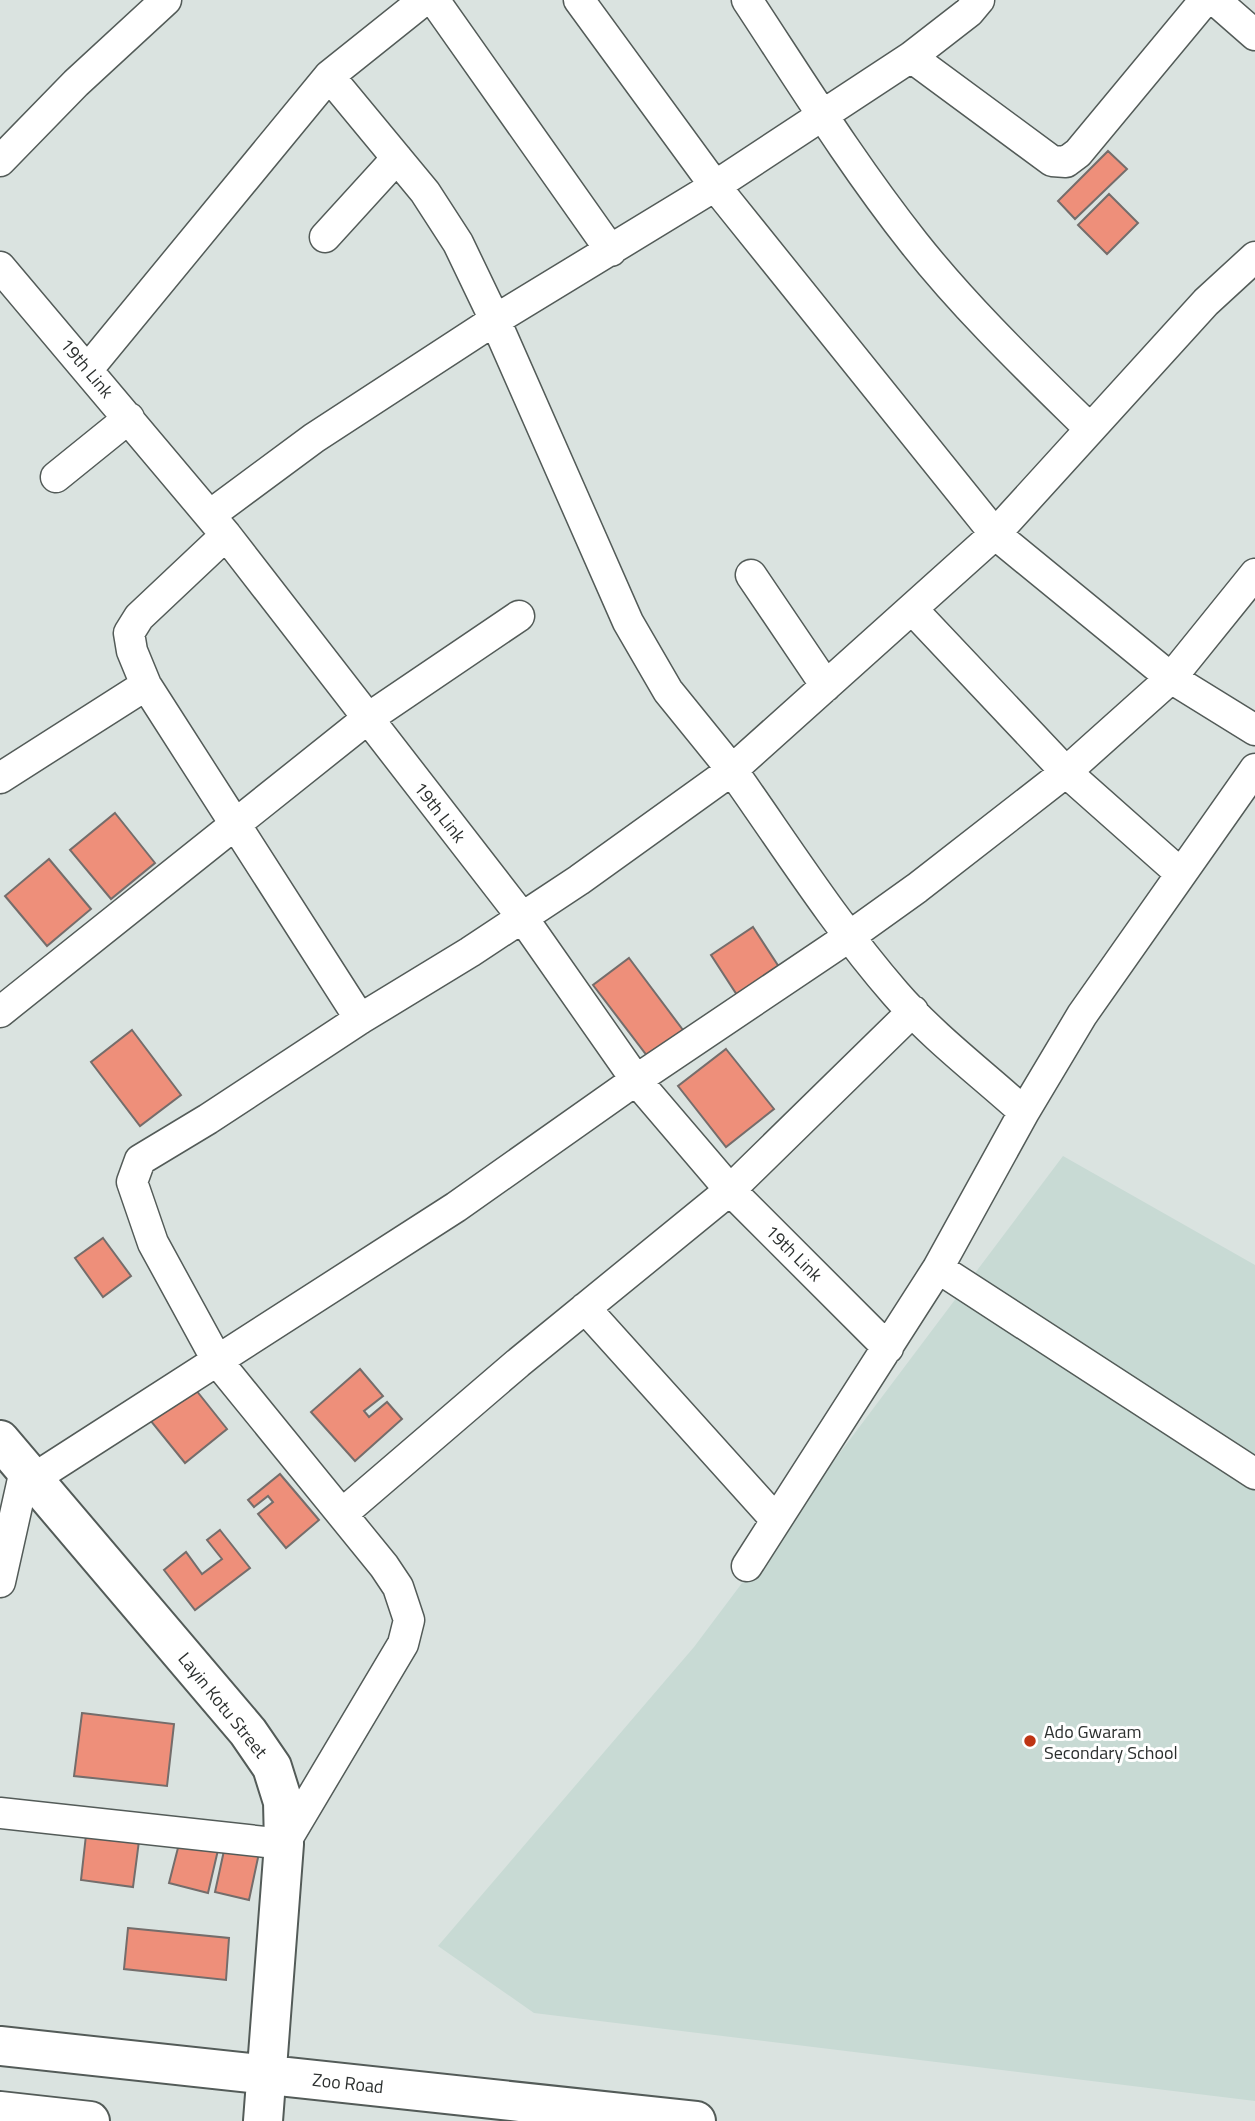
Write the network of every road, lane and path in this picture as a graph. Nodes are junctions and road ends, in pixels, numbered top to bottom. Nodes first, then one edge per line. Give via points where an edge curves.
1 (166, 0) edge
2 (424, 0) edge
3 (434, 0) edge
4 (579, 0) edge
5 (747, 0) edge
6 (979, 0) edge
7 (1205, 0) edge
8 (1215, 0) edge
9 (1255, 35) edge
10 (911, 57) junction
11 (330, 76) junction
12 (823, 116) junction
13 (397, 158) junction
14 (0, 161) edge
15 (715, 186) junction
16 (324, 237) dead end
17 (611, 251) junction
18 (1255, 257) edge
19 (0, 267) edge
20 (495, 320) junction
21 (88, 369) junction
22 (129, 418) junction
23 (1090, 429) junction
24 (57, 477) dead end
25 (218, 525) junction
26 (995, 534) junction
27 (1255, 574) edge
28 (751, 575) dead end
29 (912, 609) junction
30 (519, 616) dead end
31 (1171, 678) junction
32 (146, 685) junction
33 (826, 686) junction
34 (367, 719) junction
35 (1255, 730) edge
36 (1255, 769) edge
37 (732, 770) junction
38 (1066, 772) junction
39 (0, 778) edge
40 (233, 824) junction
41 (1181, 874) junction
42 (522, 917) junction
43 (850, 936) junction
44 (913, 1011) junction
45 (0, 1012) edge
46 (360, 1019) junction
47 (636, 1080) junction
48 (1024, 1112) junction
49 (730, 1189) junction
50 (938, 1268) junction
51 (585, 1308) junction
52 (888, 1348) junction
53 (218, 1362) junction
54 (0, 1440) edge
55 (1255, 1474) edge
56 (29, 1475) junction
57 (342, 1514) junction
58 (776, 1520) junction
59 (747, 1566) dead end
60 (0, 1583) edge
61 (0, 1813) edge
62 (284, 1844) junction
63 (0, 2046) edge
64 (268, 2074) junction
65 (0, 2111) edge
66 (90, 2121) edge
67 (263, 2121) edge
68 (696, 2121) edge

1 - 14 street
2 - 11 street
3 - 17 street
4 - 15 street
5 - 12 street
6 - 10 street
7 - 10 street via 1066,162 1052,161
8 - 9 street
10 - 12 street
11 - 13 street
11 - 21 street
12 - 15 street
12 - 23 street via 922,252 981,321
13 - 16 street
13 - 20 street via 457,243
15 - 17 street
15 - 26 street
17 - 20 street
18 - 23 street via 1206,302
19 - 21 street, 19th Link
20 - 25 street via 314,438
20 - 37 street via 628,622 668,691
21 - 22 street, 19th Link
22 - 24 street
22 - 25 street, 19th Link
23 - 26 street
25 - 32 street via 129,633
25 - 34 street, 19th Link
26 - 29 street
26 - 31 street
27 - 31 street
28 - 33 street
29 - 33 street
29 - 38 street
30 - 34 street
31 - 35 street
31 - 38 street
32 - 39 street
32 - 40 street
33 - 37 street
34 - 40 street
34 - 42 street, 19th Link
36 - 41 street
37 - 42 street
37 - 43 street
38 - 41 street
38 - 43 street
40 - 45 street
40 - 46 street
41 - 48 street via 1082,1015
42 - 46 street
42 - 47 street, 19th Link
43 - 44 street
43 - 47 street
44 - 48 street
44 - 49 street
46 - 53 street via 140,1160 132,1182 153,1243
47 - 49 street, 19th Link
47 - 53 street via 456,1207
48 - 50 street
49 - 51 street
49 - 52 street, 19th Link
50 - 52 street
50 - 55 street
51 - 57 street
51 - 58 street
52 - 58 street
53 - 56 street
53 - 57 street
54 - 56 main road, Layin Kotu Street
56 - 60 street
56 - 62 main road, Layin Kotu Street via 260,1749 272,1767 283,1802
57 - 62 street via 398,1587 409,1620 404,1644
58 - 59 street
61 - 62 street
62 - 64 main road, Layin Kotu Street
63 - 64 main road, Zoo Road
64 - 67 main road, Layin Kotu Street
64 - 68 main road, Zoo Road
65 - 66 main road

